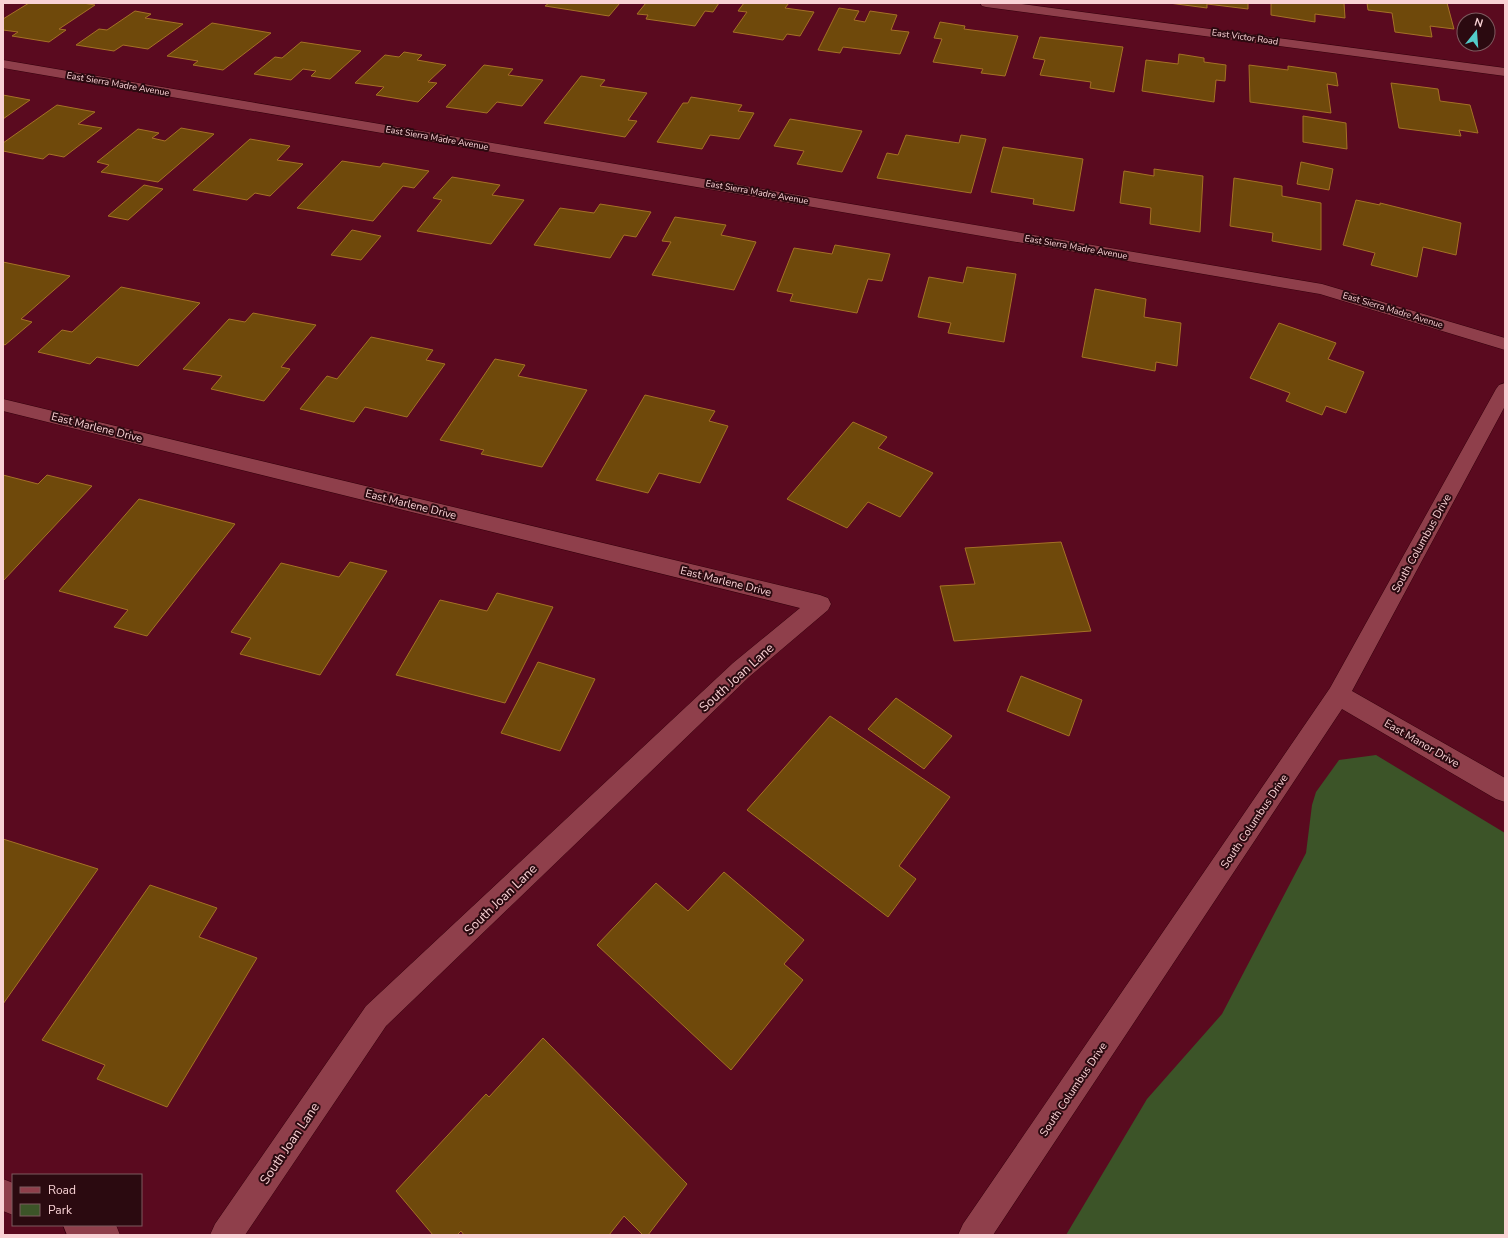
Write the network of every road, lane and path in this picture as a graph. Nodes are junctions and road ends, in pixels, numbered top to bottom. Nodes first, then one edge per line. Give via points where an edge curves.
1 (986, 3) edge
2 (3, 64) edge
3 (1505, 72) edge
4 (1505, 344) edge
5 (1505, 389) edge
6 (3, 405) edge
7 (820, 604) joint
8 (1338, 695) junction
9 (1505, 791) edge
10 (82, 1226) edge
11 (104, 1235) edge
12 (226, 1235) edge
13 (974, 1235) edge

1 - 3 street, East Victor Road
2 - 4 street, East Sierra Madre Avenue via 1322,289
5 - 8 street, South Columbus Drive
6 - 7 street, East Marlene Drive
7 - 12 street, South Joan Lane via 741,670 376,1016
8 - 9 street, East Manor Drive
8 - 13 street, South Columbus Drive
10 - 11 street

